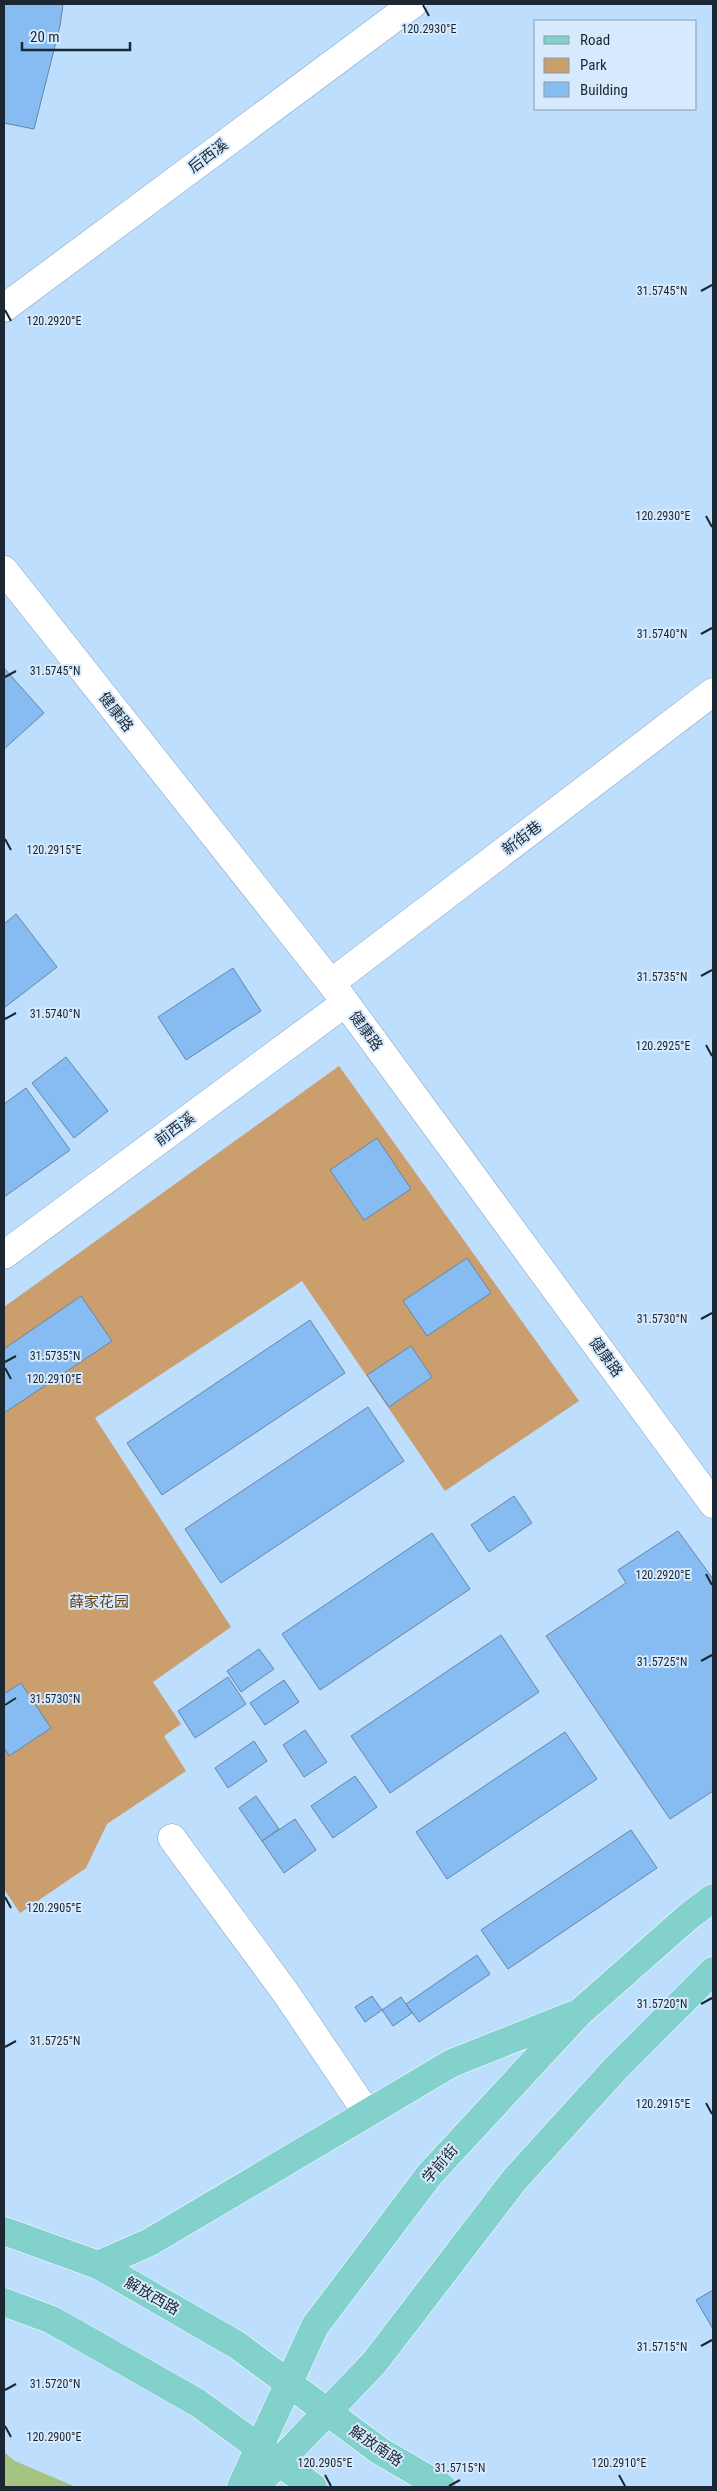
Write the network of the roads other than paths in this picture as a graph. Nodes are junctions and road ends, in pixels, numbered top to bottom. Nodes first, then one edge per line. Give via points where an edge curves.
1 (413, 4) edge
2 (4, 308) edge
3 (4, 570) edge
4 (713, 692) edge
5 (338, 993) junction
6 (4, 1255) edge
7 (713, 1504) edge
8 (172, 1838) dead end
9 (713, 1898) edge
10 (713, 1971) edge
11 (579, 2013) junction
12 (366, 2113) junction
13 (4, 2231) edge
14 (98, 2265) junction
15 (4, 2302) edge
16 (289, 2383) junction
17 (327, 2413) junction
18 (269, 2455) junction
19 (241, 2487) edge
20 (255, 2487) edge
21 (313, 2487) edge
22 (442, 2487) edge

1 - 2 street, 后西溪
3 - 5 street, 健康路
4 - 5 street, 新街巷
5 - 6 street, 前西溪
5 - 7 street, 健康路
8 - 12 street via 288,1996
9 - 11 main road, 学前街
10 - 17 main road, 学前街 via 616,2068 514,2179 374,2363
11 - 12 main road via 452,2063
11 - 16 main road, 学前街 via 430,2174 315,2326
12 - 14 main road via 150,2242
13 - 14 main road, 解放西路
14 - 16 main road, 解放西路 via 237,2345
15 - 18 main road via 52,2320 198,2404
16 - 17 main road, 解放南路
16 - 18 main road, 学前街
17 - 18 main road, 学前街
17 - 22 main road, 解放南路 via 380,2451
18 - 19 main road, 学前街
18 - 20 main road, 学前街
18 - 21 main road

